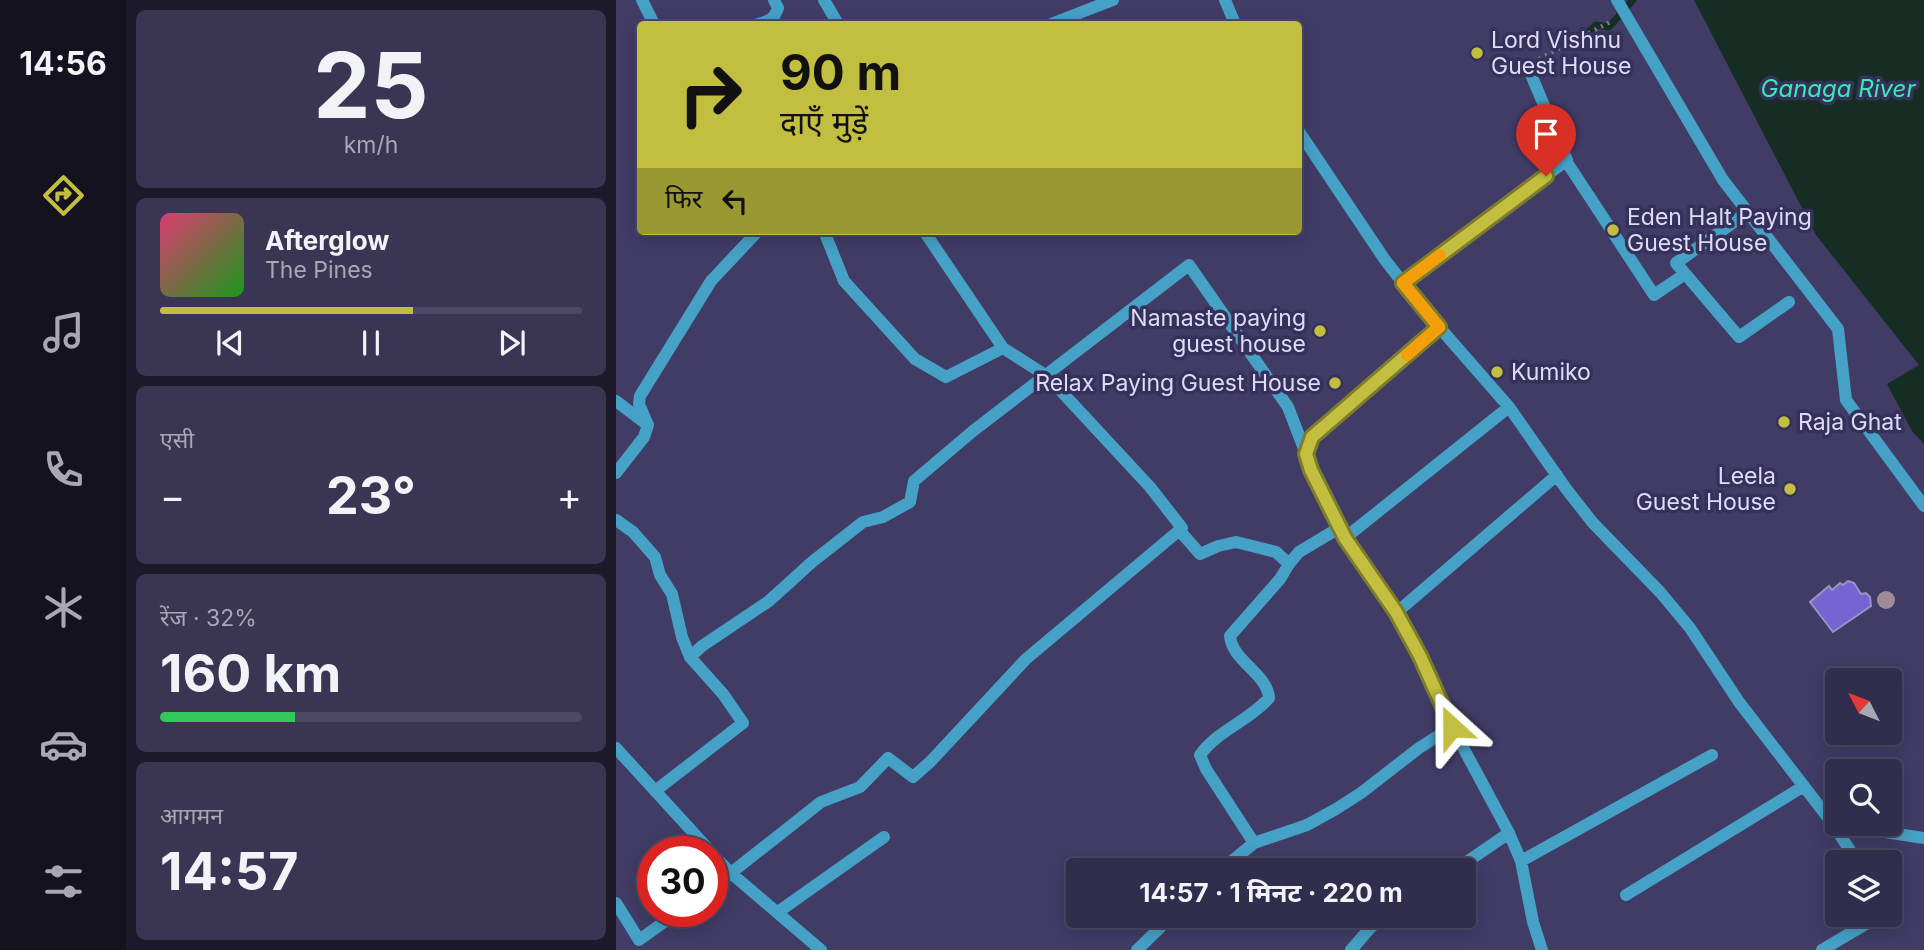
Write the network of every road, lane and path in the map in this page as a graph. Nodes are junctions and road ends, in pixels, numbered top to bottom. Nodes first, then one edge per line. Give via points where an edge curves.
1 (642, 0) edge
2 (775, 0) edge
3 (824, 0) edge
4 (1113, 0) edge
5 (1225, 0) edge
6 (1617, 0) edge
7 (1625, 14) junction
8 (652, 21) edge
9 (768, 21) edge
10 (836, 21) edge
11 (1059, 21) edge
12 (1234, 21) edge
13 (1527, 65) joint
14 (1302, 137) edge
15 (1566, 161) junction
16 (1748, 212) junction
17 (754, 235) edge
18 (826, 235) edge
19 (927, 235) edge
20 (1685, 274) junction
21 (1403, 283) junction
22 (1789, 302) dead end
23 (1439, 327) junction
24 (1003, 348) junction
25 (1047, 376) junction
26 (616, 401) edge
27 (1509, 407) junction
28 (648, 425) junction
29 (1306, 454) junction
30 (616, 473) edge
31 (1557, 475) junction
32 (1924, 506) edge
33 (616, 520) edge
34 (1180, 530) junction
35 (1342, 533) junction
36 (1289, 564) junction
37 (1396, 612) junction
38 (690, 657) junction
39 (1452, 727) junction
40 (616, 748) edge
41 (1712, 755) dead end
42 (1804, 786) junction
43 (655, 790) junction
44 (1825, 814) edge
45 (1509, 833) junction
46 (1902, 835) edge
47 (697, 836) edge
48 (884, 837) dead end
49 (1924, 838) edge
50 (1254, 843) junction
51 (1236, 858) edge
52 (1473, 858) edge
53 (1521, 861) junction
54 (728, 870) edge
55 (732, 874) junction
56 (728, 877) edge
57 (1626, 895) dead end
58 (616, 903) edge
59 (778, 912) junction
60 (657, 927) edge
61 (1861, 927) edge
62 (1160, 928) edge
63 (1370, 928) edge
64 (821, 950) edge
65 (1138, 950) edge
66 (1351, 950) edge
67 (1542, 950) edge
68 (1822, 950) edge

1 - 8 street
2 - 9 street via 776,16
3 - 10 street
4 - 11 street
5 - 12 street
6 - 7 street
7 - 13 path
7 - 16 street via 1723,180
13 - 15 street
14 - 21 street
15 - 20 street via 1654,295
15 - 21 street
16 - 20 street via 1676,263
16 - 32 street via 1838,329 1846,400
17 - 28 street via 711,281 640,396
18 - 24 street via 844,281 915,359 947,377
19 - 24 street
20 - 22 street via 1739,337
21 - 23 street
23 - 27 street
23 - 29 street via 1312,437
24 - 25 street
25 - 29 street via 1189,265 1288,408
25 - 34 street via 1150,487
25 - 38 street via 914,481 911,502 863,522 769,601
26 - 28 street
27 - 31 street
27 - 35 street
28 - 30 street
29 - 35 street
31 - 37 street
31 - 42 street via 1592,523 1690,628 1739,702
33 - 38 street via 655,557 672,594
34 - 36 street via 1199,554 1236,541 1276,552
34 - 55 street via 1026,659 913,777 888,758 860,787 821,802
35 - 36 street via 1299,552
35 - 37 street
36 - 50 street via 1230,636 1231,646 1269,688 1269,698 1209,743 1200,755
37 - 39 street
38 - 43 street via 743,723
39 - 45 street
39 - 50 street via 1336,809 1307,825
40 - 43 street
41 - 53 street
42 - 44 street
42 - 57 street
43 - 47 street
45 - 52 street
45 - 53 street
46 - 49 street
48 - 59 street
50 - 51 street
53 - 67 street
54 - 55 street
55 - 56 street
55 - 59 street
58 - 60 street via 639,940
59 - 64 street
61 - 68 street
62 - 65 street
63 - 66 street

